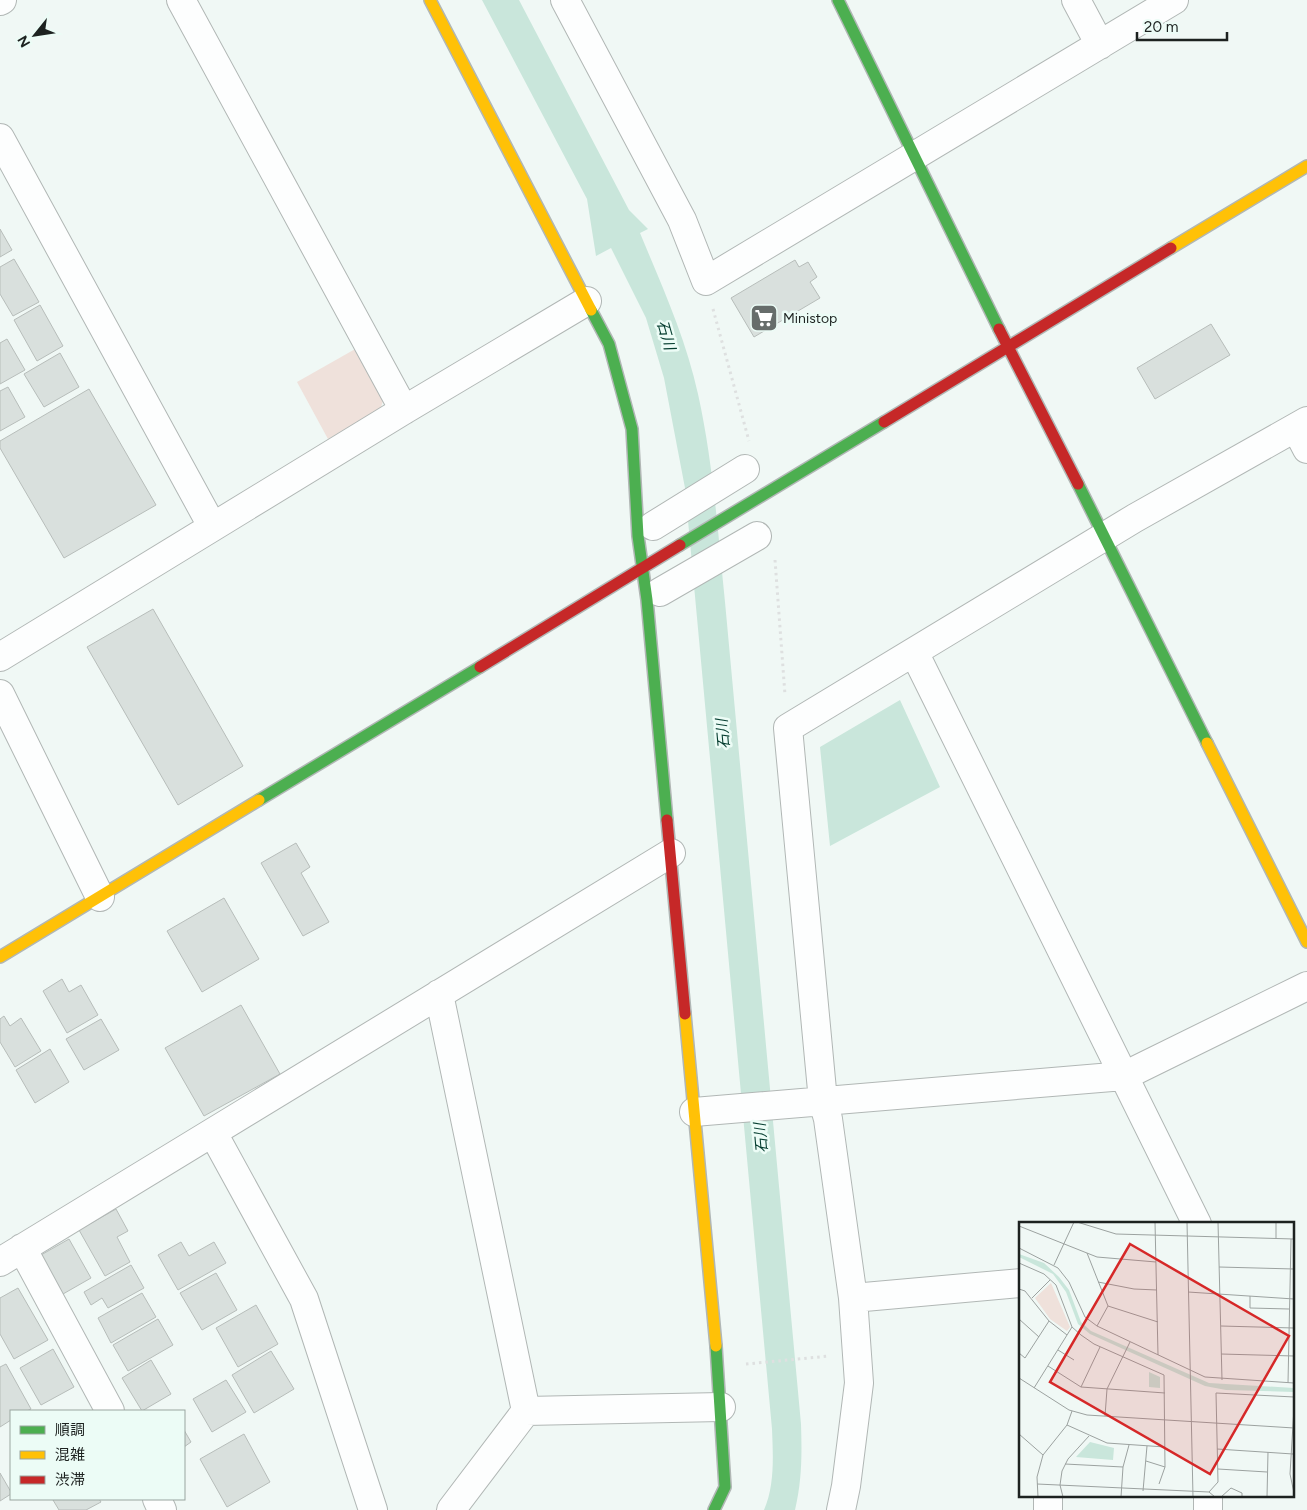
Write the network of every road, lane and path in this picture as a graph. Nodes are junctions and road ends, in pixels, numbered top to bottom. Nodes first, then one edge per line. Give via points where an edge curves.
1 (181, 0) edge
2 (430, 0) edge
3 (565, 0) edge
4 (838, 0) edge
5 (1076, 0) edge
6 (1174, 0) edge
7 (1100, 45) junction
8 (0, 138) edge
9 (914, 155) junction
10 (1307, 166) edge
11 (706, 281) junction
12 (587, 301) junction
13 (1008, 347) junction
14 (404, 410) junction
15 (1303, 432) edge
16 (747, 456) joint
17 (212, 526) junction
18 (653, 526) dead end
19 (1104, 537) junction
20 (766, 546) joint
21 (642, 569) junction
22 (660, 592) dead end
23 (914, 652) junction
24 (0, 657) edge
25 (0, 694) edge
26 (788, 728) junction
27 (670, 853) junction
28 (100, 897) junction
29 (1307, 942) edge
30 (0, 957) edge
31 (1307, 986) edge
32 (439, 994) junction
33 (1124, 1076) junction
34 (816, 1102) junction
35 (694, 1112) junction
36 (213, 1132) junction
37 (1196, 1222) edge
38 (11, 1255) edge
39 (1019, 1284) edge
40 (853, 1298) junction
41 (834, 1356) dead end
42 (740, 1364) dead end
43 (721, 1407) junction
44 (109, 1410) edge
45 (526, 1412) junction
46 (373, 1510) edge
47 (452, 1510) edge
48 (714, 1510) edge
49 (841, 1510) edge

1 - 14 street
2 - 12 street
3 - 11 street via 682,220
4 - 9 street
5 - 7 street
6 - 7 street
7 - 9 street
8 - 17 street
9 - 11 street
9 - 13 street
10 - 13 street
11 - 16 path
12 - 14 street
12 - 21 street via 609,344 632,429
13 - 19 street
13 - 21 street
14 - 17 street
15 - 19 street
16 - 18 street
17 - 24 street
19 - 23 street
19 - 29 street
20 - 22 street
20 - 26 path
21 - 27 street
21 - 28 street
23 - 26 street
23 - 33 street
25 - 28 street
26 - 34 street
27 - 32 street
27 - 35 street
28 - 30 street
31 - 33 street
32 - 36 street
32 - 45 street
33 - 34 street
33 - 37 street
34 - 35 street
34 - 40 street via 828,1119
35 - 43 street
36 - 38 street
36 - 46 street via 304,1299
38 - 44 street
39 - 40 street
40 - 49 street via 859,1383
41 - 42 path
43 - 45 street
43 - 48 street via 725,1487
45 - 47 street

